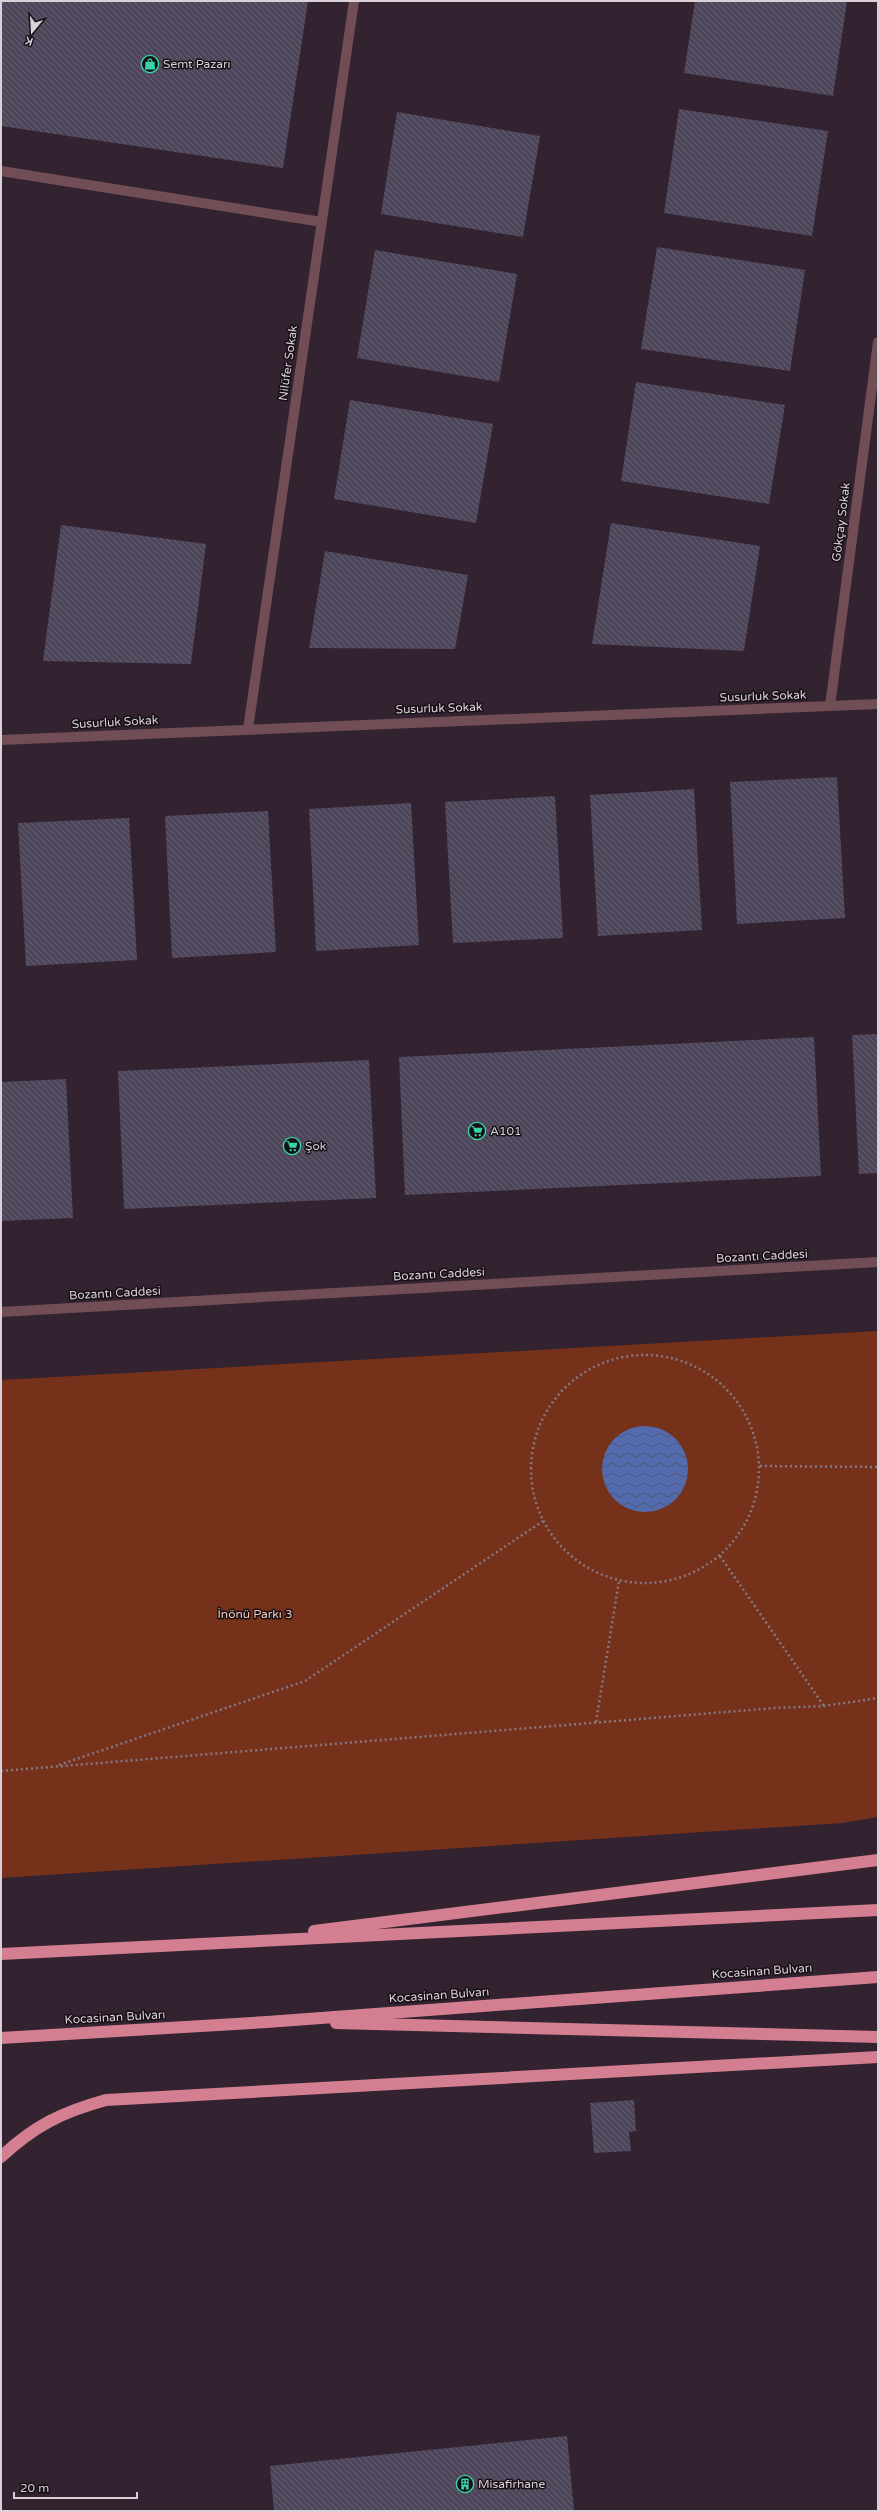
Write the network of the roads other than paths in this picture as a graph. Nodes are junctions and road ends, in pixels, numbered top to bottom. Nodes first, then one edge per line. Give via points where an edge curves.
1 (354, 1) edge
2 (1, 171) edge
3 (322, 222) junction
4 (878, 342) edge
5 (878, 704) edge
6 (830, 706) junction
7 (248, 729) junction
8 (1, 740) edge
9 (878, 1262) edge
10 (1, 1312) edge
11 (878, 1860) edge
12 (878, 1910) edge
13 (220, 1943) junction
14 (1, 1954) edge
15 (878, 1977) edge
16 (267, 2022) junction
17 (878, 2037) edge
18 (1, 2038) edge
19 (878, 2057) edge
20 (1, 2157) edge

1 - 3 street, Nilüfer Sokak
2 - 3 street
3 - 7 street, Nilüfer Sokak
4 - 6 street, Gökçay Sokak
5 - 6 street, Susurluk Sokak
6 - 7 street, Susurluk Sokak
7 - 8 street, Susurluk Sokak
9 - 10 street, Bozantı Caddesi
11 - 13 highway
12 - 13 highway
13 - 14 highway
15 - 16 highway, Kocasinan Bulvarı
16 - 17 highway
16 - 18 highway, Kocasinan Bulvarı
19 - 20 highway via 106,2100 76,2108 48,2120 22,2137

